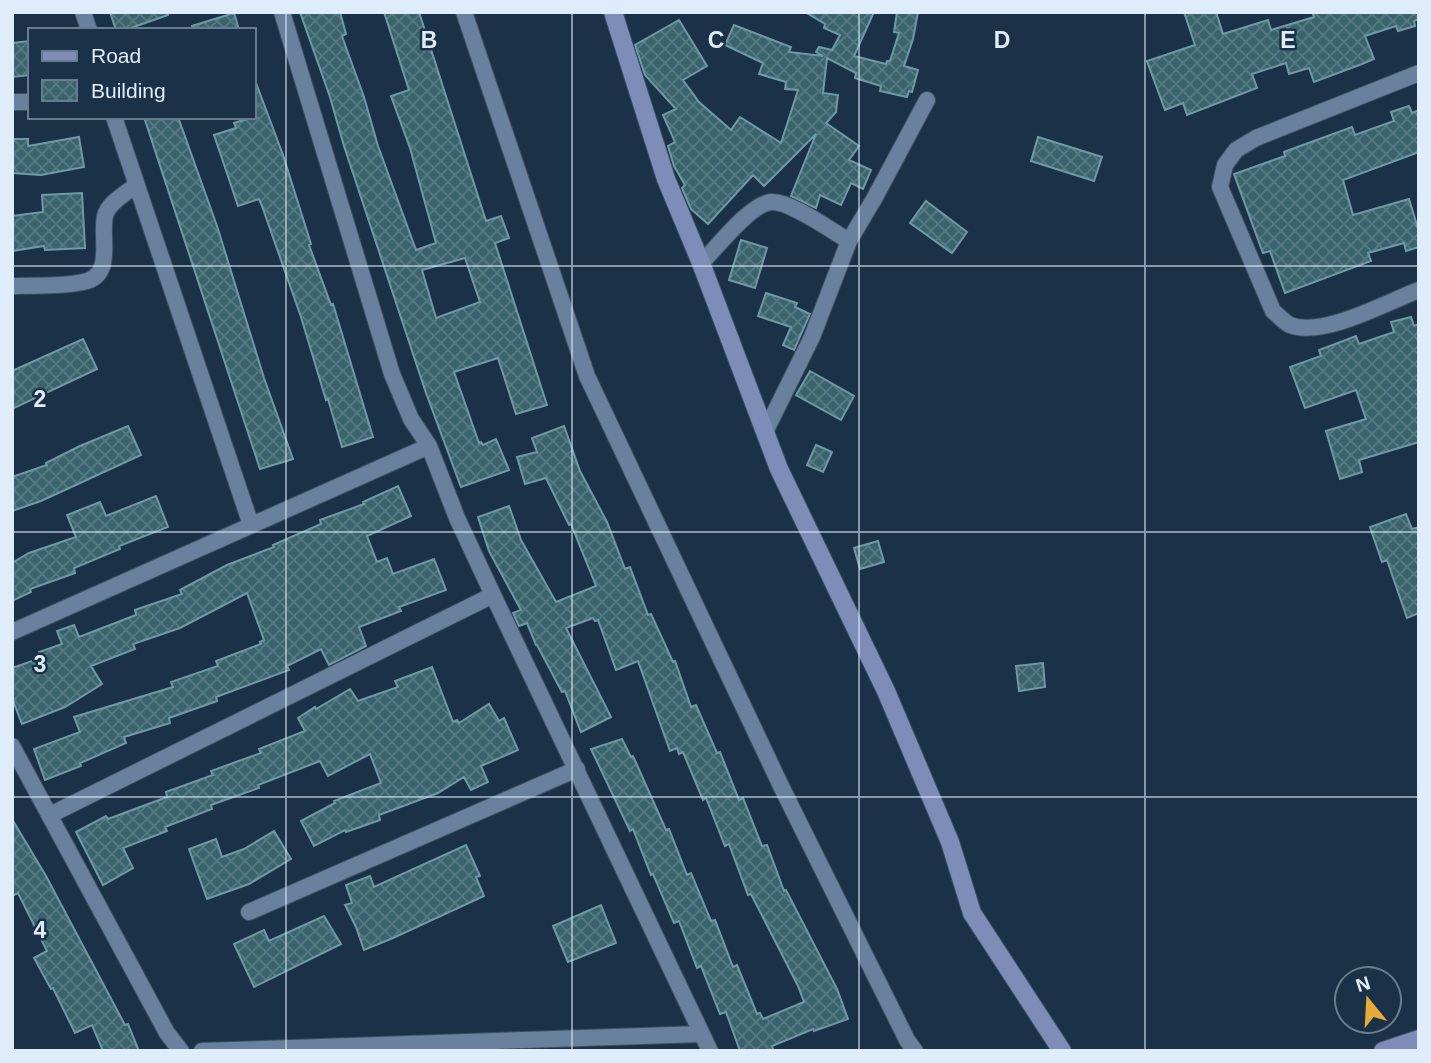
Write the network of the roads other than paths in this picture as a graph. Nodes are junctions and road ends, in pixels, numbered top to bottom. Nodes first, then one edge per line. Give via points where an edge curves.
1 (282, 12) edge
2 (464, 12) edge
3 (613, 12) edge
4 (1419, 73) edge
5 (927, 100) dead end
6 (115, 119) edge
7 (135, 186) junction
8 (849, 241) junction
9 (701, 263) junction
10 (12, 286) edge
11 (1419, 290) edge
12 (765, 432) junction
13 (429, 446) junction
14 (251, 525) junction
15 (493, 595) junction
16 (12, 632) edge
17 (12, 746) edge
18 (577, 769) junction
19 (50, 815) junction
20 (249, 912) dead end
21 (702, 1034) junction
22 (1419, 1039) edge
23 (181, 1051) edge
24 (202, 1051) edge
25 (710, 1051) edge
26 (915, 1051) edge
27 (1062, 1051) edge
28 (1383, 1051) edge

1 - 13 street via 392,374 411,419
2 - 26 street via 587,376 781,786
3 - 9 street via 666,179
4 - 11 street via 1256,138 1225,164 1220,187 1273,311 1289,324 1308,328 1332,324
5 - 8 street
6 - 7 street
7 - 10 street via 110,206 105,216 104,265 97,275 85,282
7 - 14 street
8 - 9 street via 786,205 772,202 757,206
8 - 12 street via 812,337
9 - 12 street
12 - 27 street via 886,691 950,842 972,914
13 - 14 street
13 - 15 street
14 - 16 street
15 - 18 street
15 - 19 street
17 - 19 street
18 - 20 street
18 - 21 street
19 - 23 street via 167,1033
21 - 24 street
21 - 25 street
22 - 28 street

